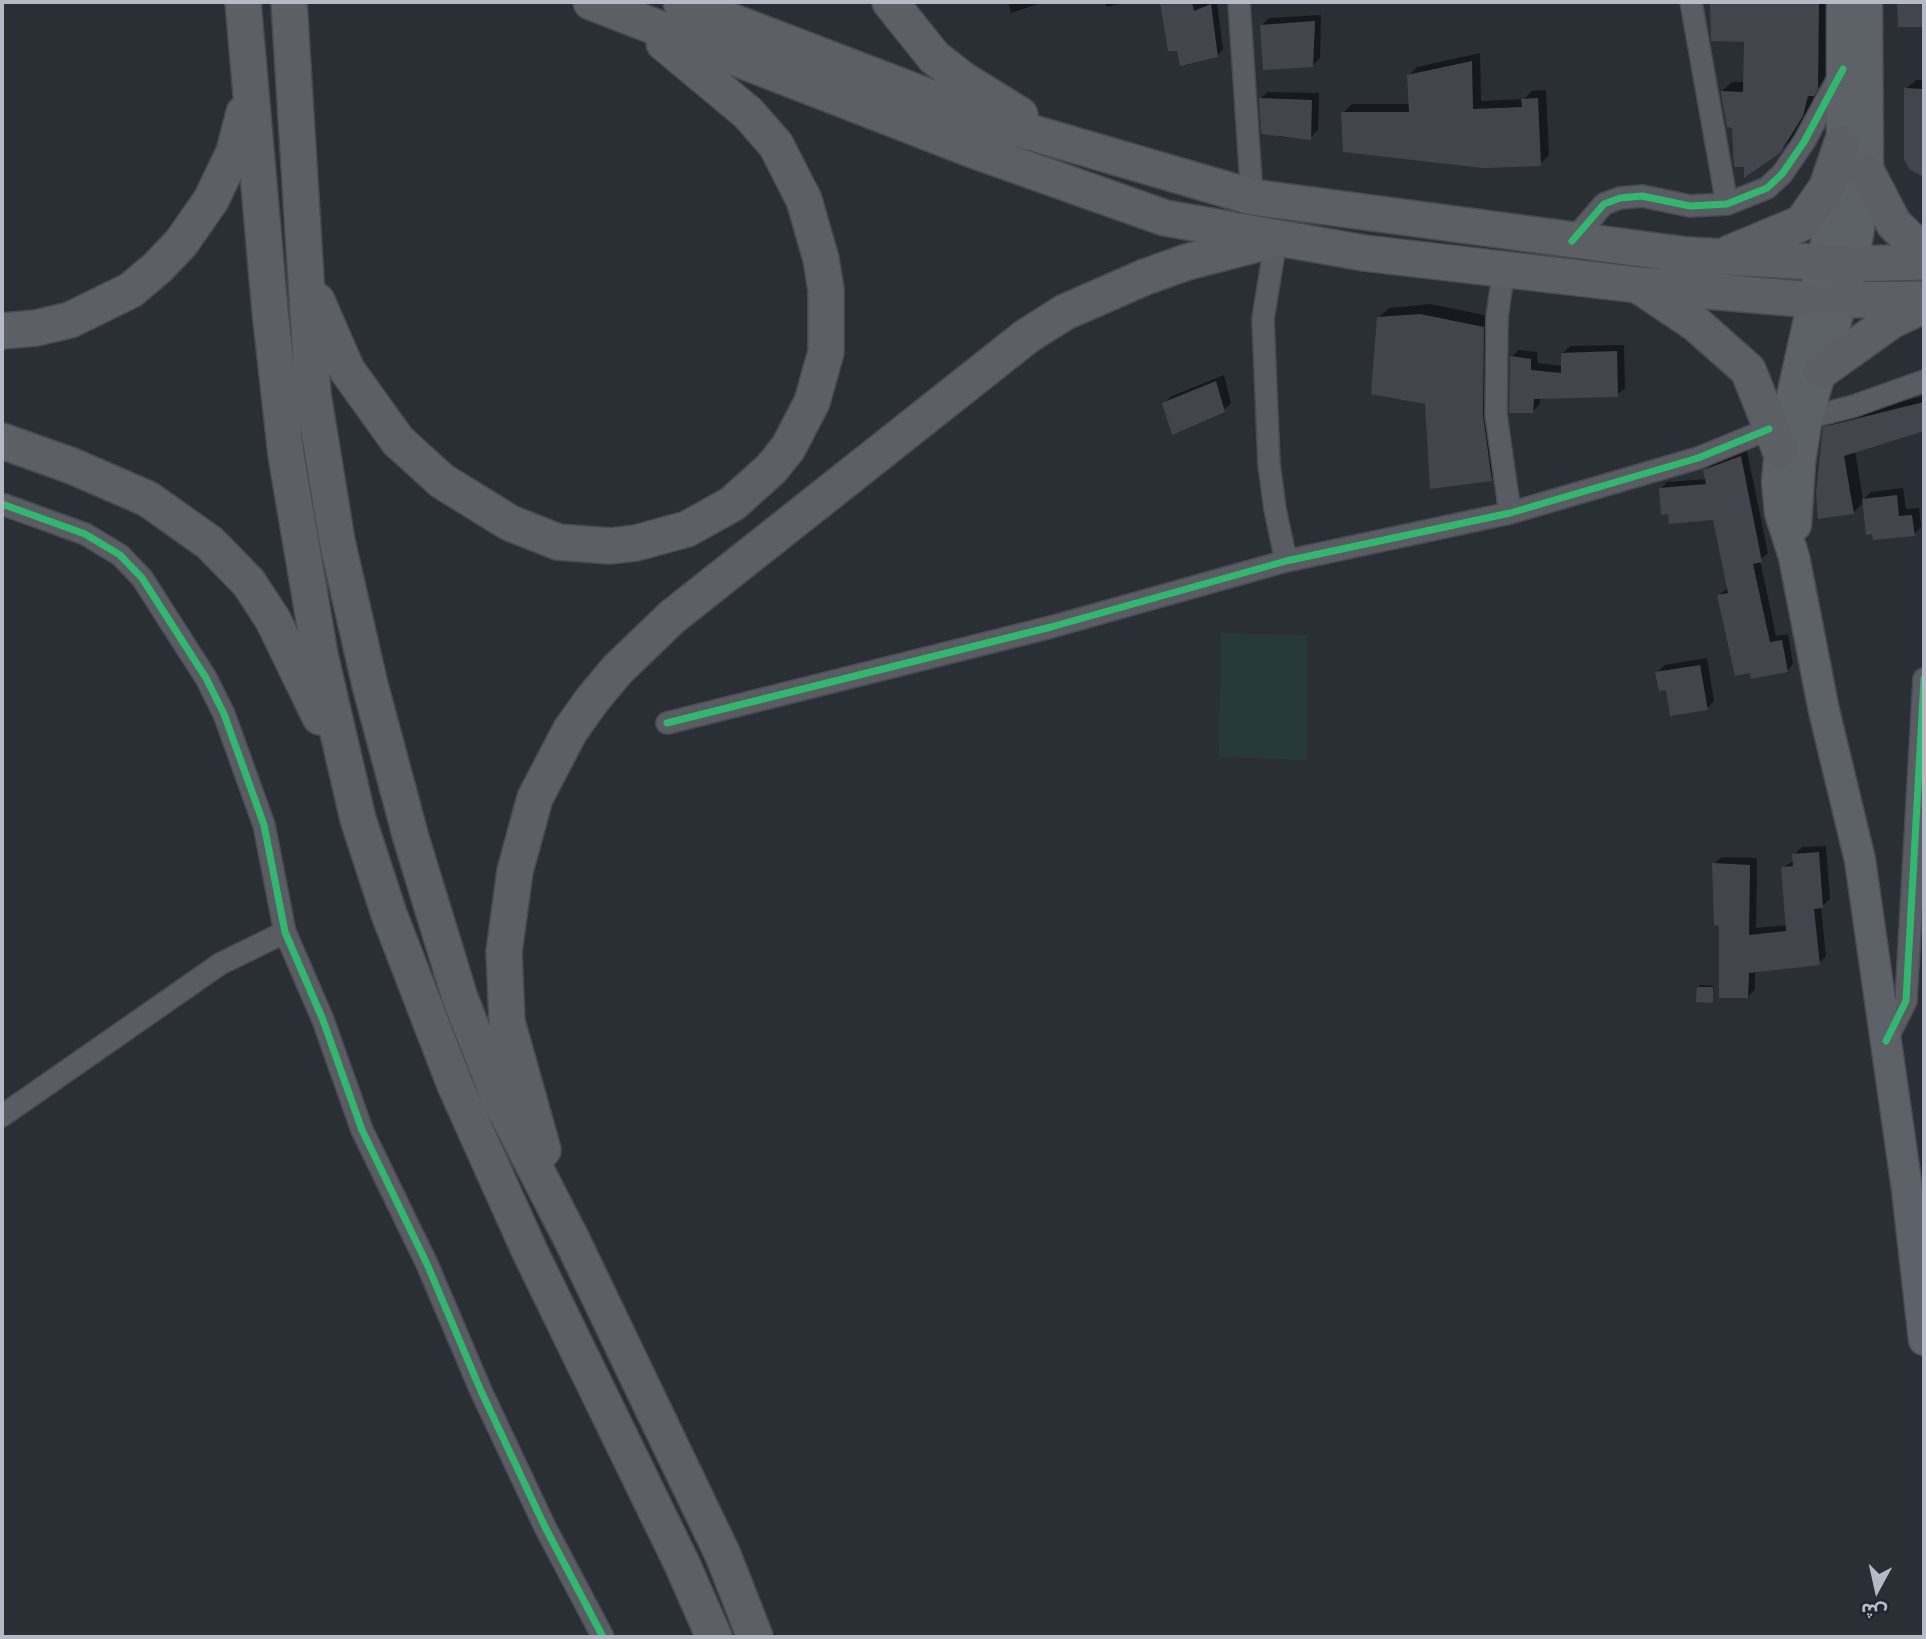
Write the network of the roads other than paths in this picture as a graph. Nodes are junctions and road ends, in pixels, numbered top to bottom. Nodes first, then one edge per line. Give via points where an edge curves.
1 (243, 2) edge
2 (289, 2) edge
3 (591, 2) edge
4 (681, 2) edge
5 (890, 2) edge
6 (1239, 2) edge
7 (1691, 2) edge
8 (1842, 2) edge
9 (1867, 2) edge
10 (637, 21) junction
11 (1843, 69) junction
12 (249, 75) junction
13 (1842, 143) junction
14 (1078, 147) junction
15 (1868, 174) junction
16 (1252, 197) junction
17 (1727, 204) junction
18 (1276, 239) junction
19 (1572, 241) junction
20 (1924, 253) edge
21 (1723, 257) junction
22 (305, 262) junction
23 (1838, 262) junction
24 (1924, 262) edge
25 (1504, 269) junction
26 (1638, 285) junction
27 (1924, 299) edge
28 (1828, 300) junction
29 (1924, 305) edge
30 (2, 331) edge
31 (1821, 371) junction
32 (1924, 381) edge
33 (1807, 418) junction
34 (1774, 439) junction
35 (2, 441) edge
36 (2, 504) edge
37 (1510, 513) junction
38 (1794, 556) junction
39 (1286, 561) junction
40 (1924, 679) edge
41 (667, 723) dead end
42 (345, 770) junction
43 (285, 932) junction
44 (1886, 1041) junction
45 (2, 1116) edge
46 (572, 1240) junction
47 (1924, 1340) edge
48 (603, 1637) edge
49 (714, 1637) edge
50 (755, 1637) edge

1 - 12 highway
2 - 22 highway
3 - 10 highway
4 - 14 highway via 941,102
5 - 14 highway via 934,57 962,79
6 - 16 street
7 - 17 street
8 - 11 main road
9 - 15 main road
10 - 18 highway via 1165,218
10 - 22 highway via 748,113 776,145 804,200 821,260 826,352 812,402 779,459 732,504 674,533 610,545 558,542 488,512 419,462 373,410 334,345
11 - 13 main road
11 - 17 street via 1782,174 1767,188
12 - 30 highway via 242,127 224,177 197,222 157,268 121,295 70,320
12 - 42 highway via 286,455
13 - 21 highway via 1827,187 1802,222
13 - 23 main road via 1836,198
14 - 16 highway
15 - 20 highway via 1894,224
15 - 23 main road
16 - 19 highway
17 - 19 street via 1690,206 1620,198 1604,204
18 - 25 highway
18 - 39 street via 1263,318 1269,464
18 - 46 highway via 1135,281 1065,312 1027,336 672,617 617,670 577,720 551,764 523,834 509,911 504,987 515,1057
19 - 21 highway
21 - 23 highway
22 - 46 highway via 313,394 325,472 391,768 478,1048 521,1146
23 - 24 highway
23 - 28 main road
25 - 26 highway
25 - 37 street via 1497,330 1496,415
26 - 28 highway
26 - 34 highway via 1696,324 1748,370
27 - 28 highway
28 - 31 main road
28 - 34 main road
29 - 31 highway via 1891,321
31 - 33 main road
32 - 33 street
33 - 38 main road
34 - 37 street
34 - 38 main road via 1780,513
35 - 42 highway via 148,499 210,543 249,583 273,620
36 - 43 street via 97,540 142,578 224,714 264,825
37 - 39 street
38 - 44 main road via 1824,711 1860,860
39 - 41 street via 1051,627
40 - 44 street via 1906,1001
42 - 49 highway via 389,914 455,1085
43 - 45 street via 219,964
43 - 48 street via 376,1161 545,1527
44 - 47 main road
46 - 50 highway via 723,1555

